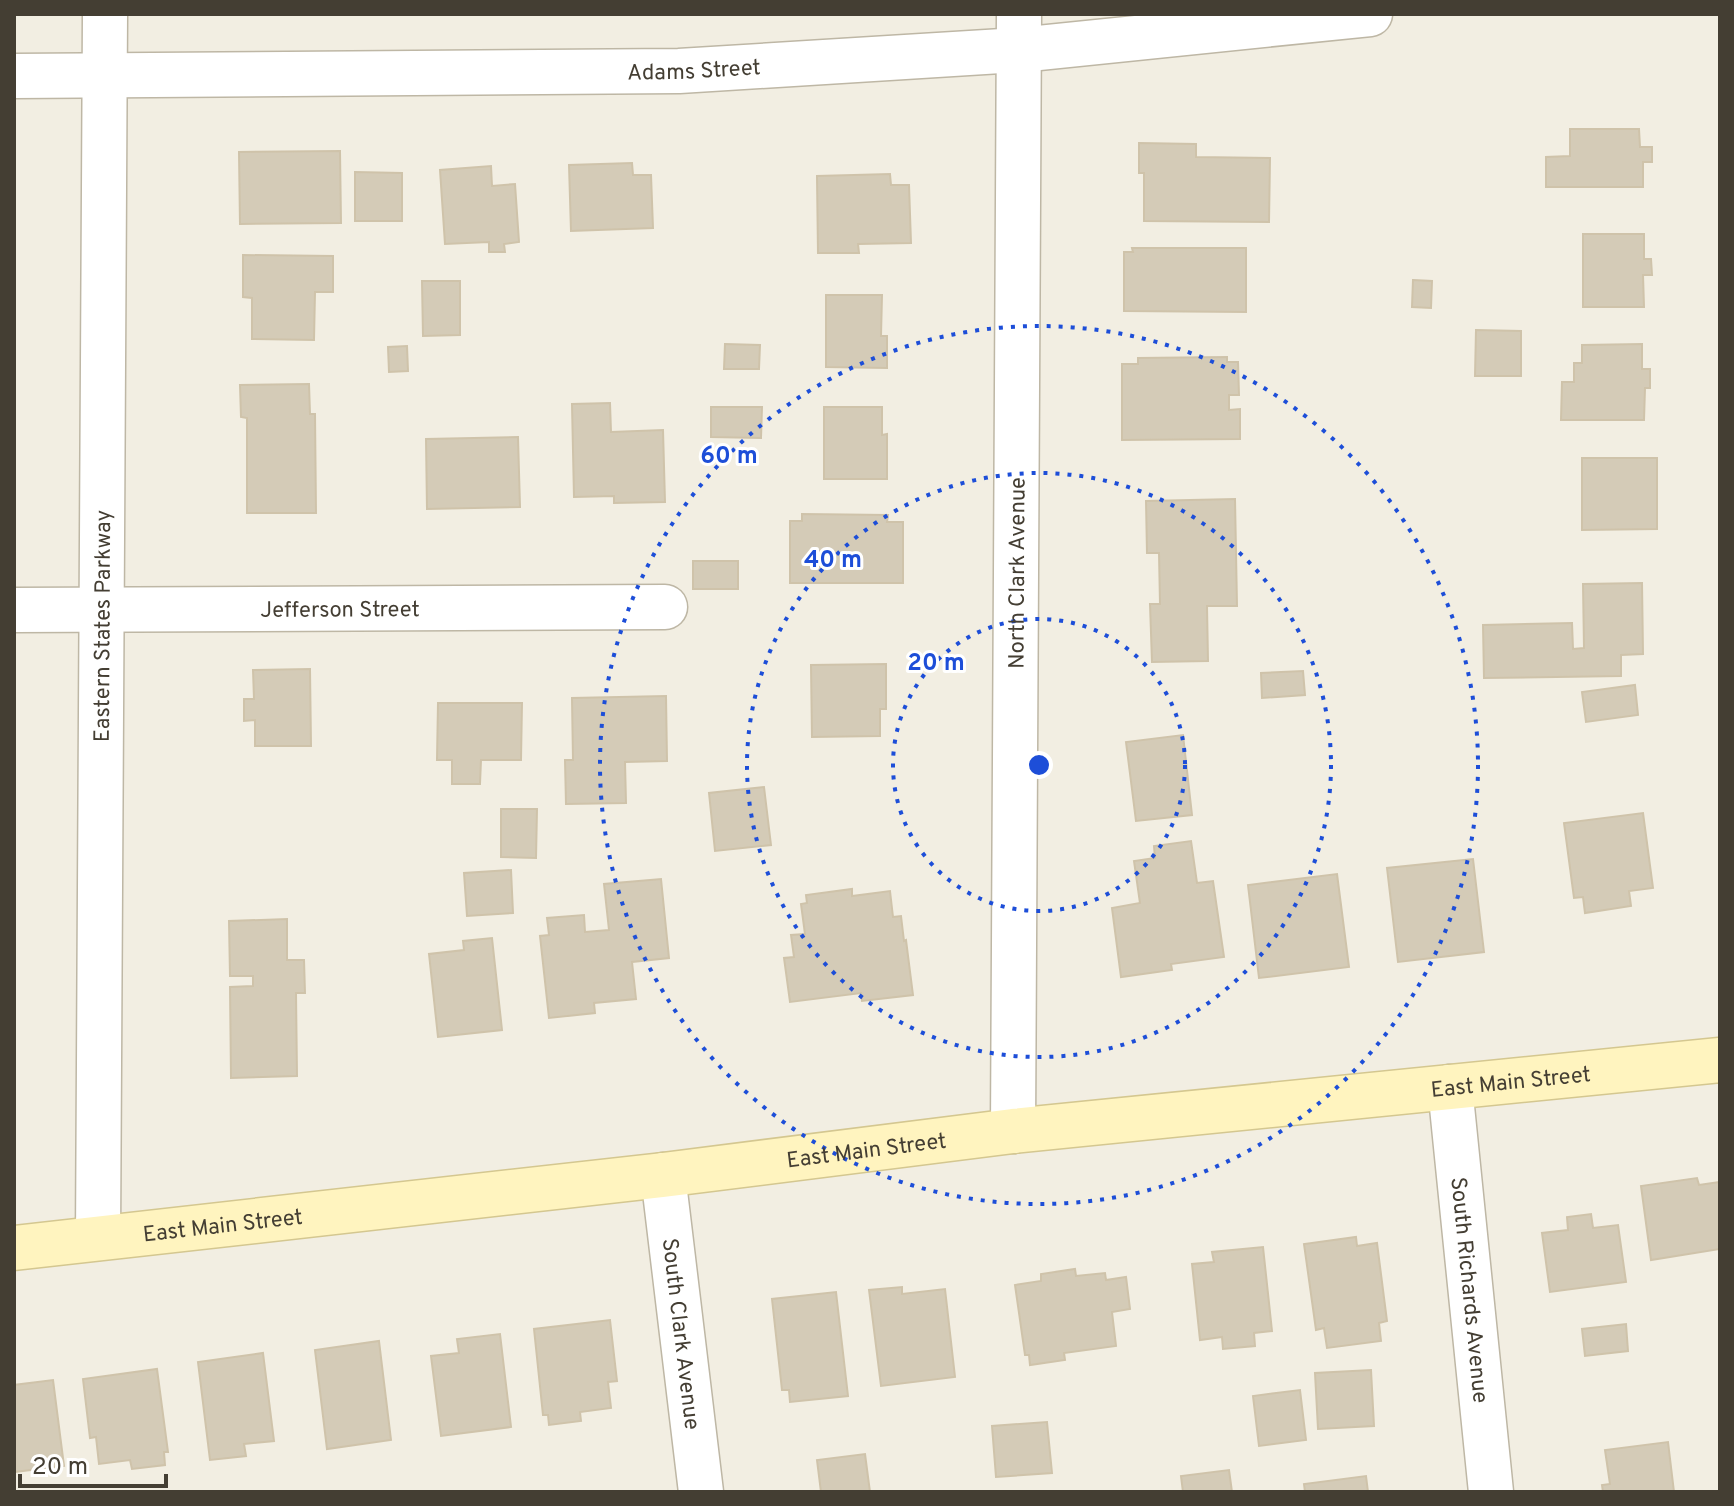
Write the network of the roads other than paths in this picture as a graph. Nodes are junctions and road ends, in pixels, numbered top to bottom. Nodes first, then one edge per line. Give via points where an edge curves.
1 (105, 14) edge
2 (1370, 14) edge
3 (1019, 32) edge
4 (14, 76) edge
5 (105, 76) junction
6 (665, 607) dead end
7 (102, 609) junction
8 (14, 610) edge
9 (1720, 1060) edge
10 (1450, 1087) junction
11 (1013, 1131) junction
12 (663, 1175) junction
13 (98, 1238) junction
14 (14, 1248) edge
15 (701, 1492) edge
16 (1491, 1492) edge

1 - 5 street, Eastern States Parkway
2 - 3 street, Adams Street
3 - 5 street, Adams Street via 679,71
3 - 11 street, North Clark Avenue
4 - 5 street, Adams Street
5 - 7 street, Eastern States Parkway
6 - 7 street, Jefferson Street
7 - 8 street, Jefferson Street
7 - 13 street, Eastern States Parkway
9 - 10 street, East Main Street
10 - 11 street, East Main Street
10 - 16 street, South Richards Avenue
11 - 12 street, East Main Street
12 - 13 street, East Main Street
12 - 15 street, South Clark Avenue
13 - 14 street, East Main Street

